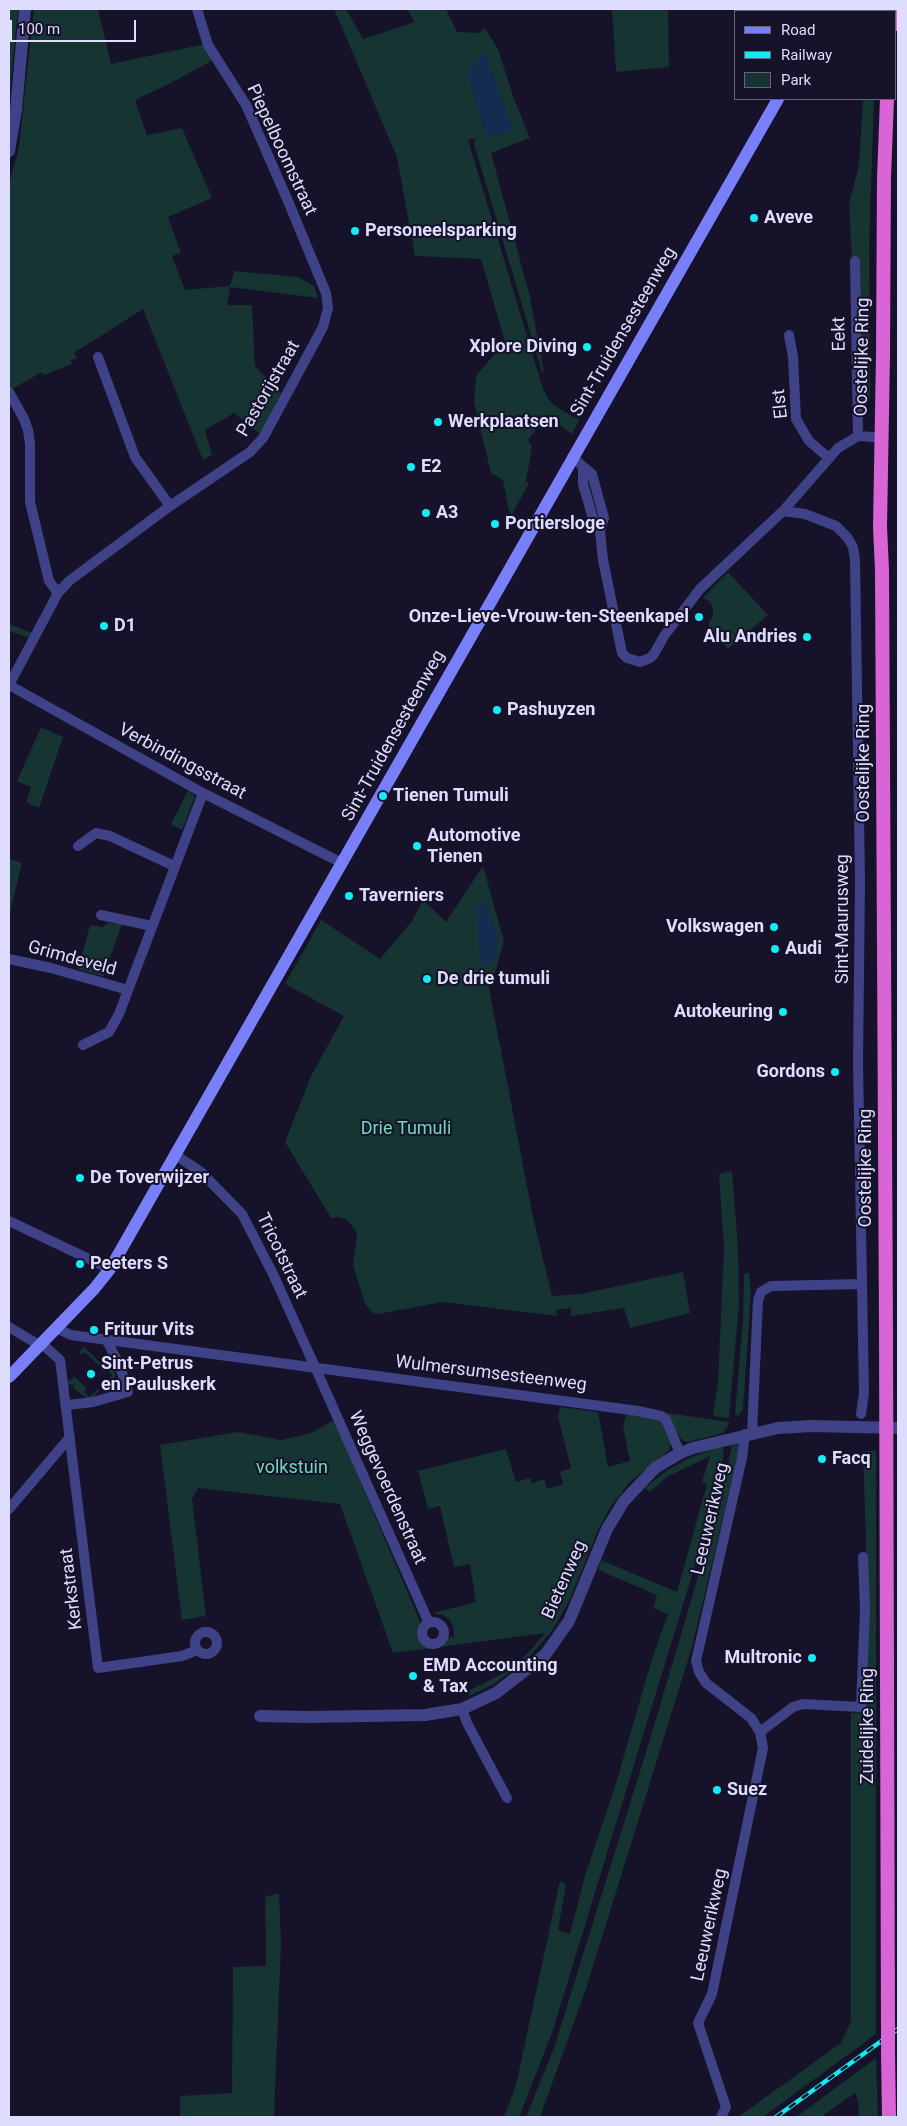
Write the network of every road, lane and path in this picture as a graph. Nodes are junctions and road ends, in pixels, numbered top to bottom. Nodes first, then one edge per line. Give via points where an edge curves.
1 (24, 9) edge
2 (197, 9) edge
3 (777, 100) edge
4 (887, 100) edge
5 (9, 151) edge
6 (855, 261) dead end
7 (328, 308) joint
8 (790, 335) dead end
9 (98, 357) dead end
10 (9, 392) edge
11 (858, 436) junction
12 (873, 437) dead end
13 (572, 457) junction
14 (829, 458) junction
15 (170, 506) junction
16 (783, 511) junction
17 (58, 593) junction
18 (9, 685) edge
19 (203, 793) junction
20 (78, 846) dead end
21 (342, 863) junction
22 (174, 866) junction
23 (101, 915) dead end
24 (152, 926) junction
25 (9, 959) edge
26 (128, 990) junction
27 (83, 1045) dead end
28 (174, 1154) junction
29 (9, 1221) edge
30 (110, 1269) junction
31 (862, 1284) junction
32 (9, 1327) edge
33 (56, 1328) junction
34 (106, 1339) junction
35 (40, 1344) junction
36 (315, 1367) junction
37 (9, 1377) edge
38 (67, 1405) junction
39 (861, 1414) dead end
40 (892, 1427) edge
41 (748, 1434) junction
42 (70, 1437) junction
43 (680, 1453) junction
44 (9, 1509) edge
45 (863, 1557) dead end
46 (428, 1623) dead end
47 (197, 1650) dead end
48 (462, 1709) junction
49 (260, 1716) dead end
50 (760, 1732) junction
51 (507, 1798) dead end
52 (721, 2117) edge
53 (889, 2117) edge

1 - 5 street via 16,110
2 - 7 street, Piepelboomstraat via 208,45 246,105 326,293
3 - 13 main road, Sint-Truidensesteenweg
4 - 40 highway, Oostelijke Ring via 880,527
6 - 11 street, Eekt
7 - 15 street, Pastorijstraat via 323,327 263,438 250,452
8 - 14 street, Elst via 796,419 809,441
9 - 15 street via 135,457
10 - 17 street via 28,430 30,502 49,581
11 - 12 street
11 - 14 street
13 - 16 street via 583,468 583,484 594,522 600,530 622,653 640,662 654,654 700,589
13 - 21 main road, Sint-Truidensesteenweg
14 - 16 street
15 - 17 street, Pastorijstraat
16 - 31 street, Sint-Maurusweg via 805,514 836,526 853,547 856,560
17 - 18 street, Pastorijstraat
18 - 19 street, Verbindingsstraat
19 - 21 street, Verbindingsstraat
19 - 22 street
20 - 22 street via 96,833 110,836
21 - 28 main road, Sint-Truidensesteenweg
22 - 24 street
23 - 24 street
24 - 26 street
25 - 26 street, Grimdeveld
26 - 27 street via 109,1032
28 - 30 main road, Sint-Truidensesteenweg
28 - 36 street, Tricotstraat via 201,1172 242,1214
29 - 30 street
30 - 33 main road, Sint-Truidensesteenweg
31 - 39 street, Sint-Maurusweg via 864,1393
31 - 41 street via 771,1286 761,1292
32 - 35 street, Kerkstraat
33 - 34 street, Wulmersumsesteenweg via 71,1335
33 - 35 main road, Sint-Truidensesteenweg
34 - 36 street, Wulmersumsesteenweg
34 - 38 street via 120,1366 128,1392
35 - 37 main road, Sint-Truidensesteenweg
35 - 38 street, Kerkstraat via 60,1360
36 - 43 street, Wulmersumsesteenweg via 661,1416 666,1420
36 - 46 street, Weggevoerdenstraat
38 - 42 street, Kerkstraat
40 - 41 street via 795,1426
40 - 53 highway, Zuidelijke Ring, bridge
41 - 43 street
41 - 50 street, Leeuwerikweg via 696,1661 706,1683 751,1718
42 - 44 street
42 - 47 street, Kerkstraat via 98,1668 182,1656
43 - 48 street, Bietenweg via 655,1468 624,1501 606,1529 569,1621 545,1655 496,1693
45 - 50 street via 865,1608 861,1707 803,1704 793,1707
48 - 49 street, Bietenweg via 425,1715
48 - 51 street
50 - 52 street, Leeuwerikweg via 763,1748 712,1994 698,2023 726,2107

